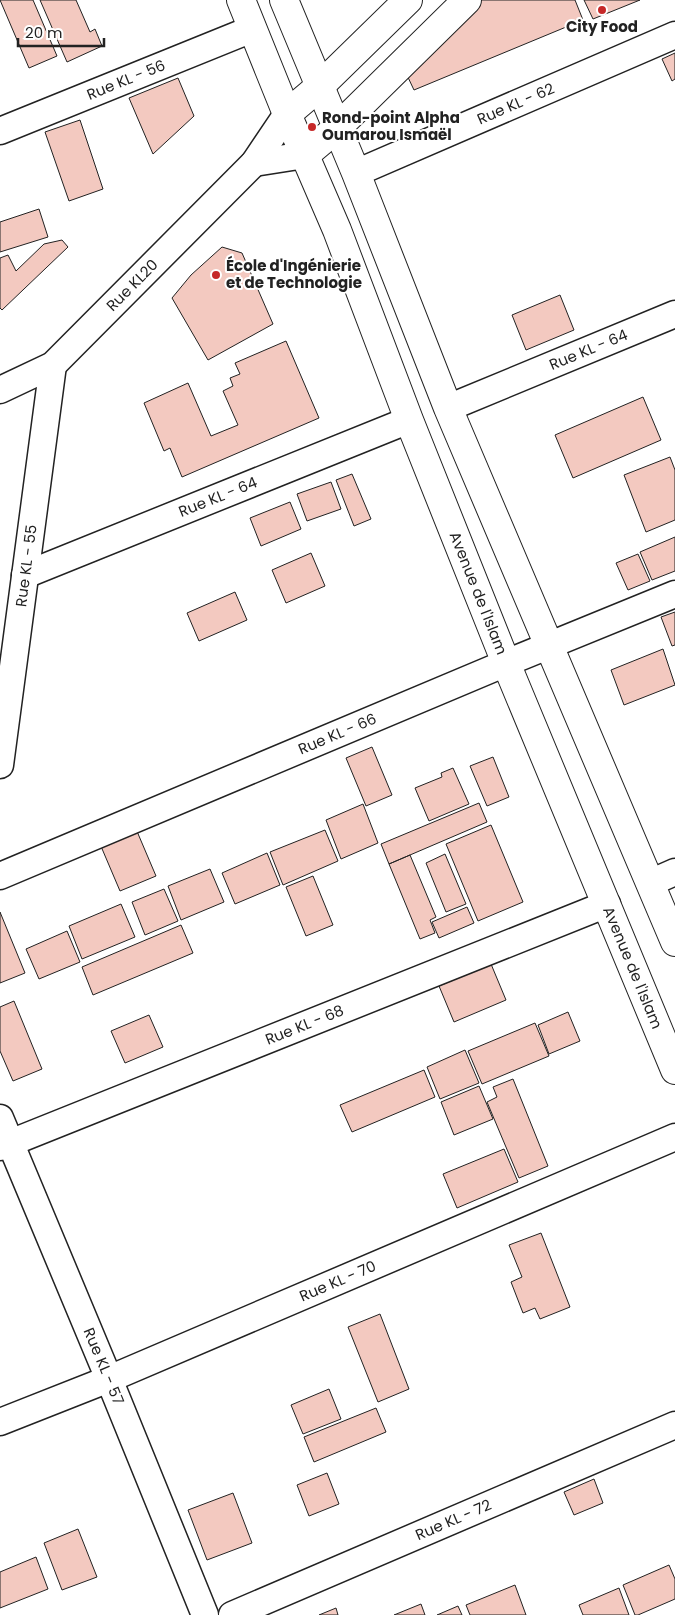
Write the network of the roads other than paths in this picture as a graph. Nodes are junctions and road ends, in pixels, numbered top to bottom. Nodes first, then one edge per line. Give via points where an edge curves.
1 (241, 0) edge
2 (408, 0) edge
3 (467, 0) edge
4 (286, 4) edge
5 (252, 29) junction
6 (675, 35) edge
7 (320, 86) junction
8 (287, 114) junction
9 (337, 128) junction
10 (0, 131) edge
11 (305, 155) junction
12 (254, 163) junction
13 (356, 173) junction
14 (675, 314) edge
15 (53, 365) junction
16 (0, 390) edge
17 (448, 408) junction
18 (408, 420) junction
19 (25, 575) junction
20 (675, 594) edge
21 (548, 647) junction
22 (506, 663) junction
23 (0, 765) edge
24 (675, 872) edge
25 (0, 876) edge
26 (650, 883) junction
27 (607, 904) junction
28 (675, 942) edge
29 (675, 1070) edge
30 (0, 1118) edge
31 (675, 1137) edge
32 (5, 1145) edge
33 (109, 1379) junction
34 (0, 1422) edge
35 (675, 1425) edge
36 (204, 1615) edge
37 (232, 1615) edge

1 - 5 main road, Avenue de l'Islam
2 - 7 main road
3 - 9 main road
4 - 7 main road
5 - 8 main road, Avenue de l'Islam
5 - 10 street, Rue KL - 56
6 - 13 street, Rue KL - 62
7 - 8 main road
7 - 9 main road
8 - 11 main road, Avenue de l'Islam
8 - 12 street, Rue KL20
9 - 11 main road
9 - 13 main road
11 - 12 street
11 - 18 main road, Avenue de l'Islam via 337,230
12 - 15 street, Rue KL20
13 - 17 main road
14 - 17 street, Rue KL - 64
15 - 16 street, Rue KL20
15 - 19 street, Rue KL - 55
17 - 21 main road
18 - 19 street, Rue KL - 64
18 - 22 main road, Avenue de l'Islam
19 - 23 street, Rue KL - 55
20 - 21 street, Rue KL - 66
21 - 22 street, Rue KL - 66
21 - 26 main road
22 - 25 street, Rue KL - 66
22 - 27 main road, Avenue de l'Islam
24 - 26 street
26 - 28 main road
27 - 29 main road, Avenue de l'Islam
27 - 32 street, Rue KL - 68
30 - 32 street, Rue KL - 57
31 - 33 street, Rue KL - 70
32 - 33 street, Rue KL - 57
33 - 34 street, Rue KL - 70
33 - 36 street, Rue KL - 57
35 - 37 street, Rue KL - 72

